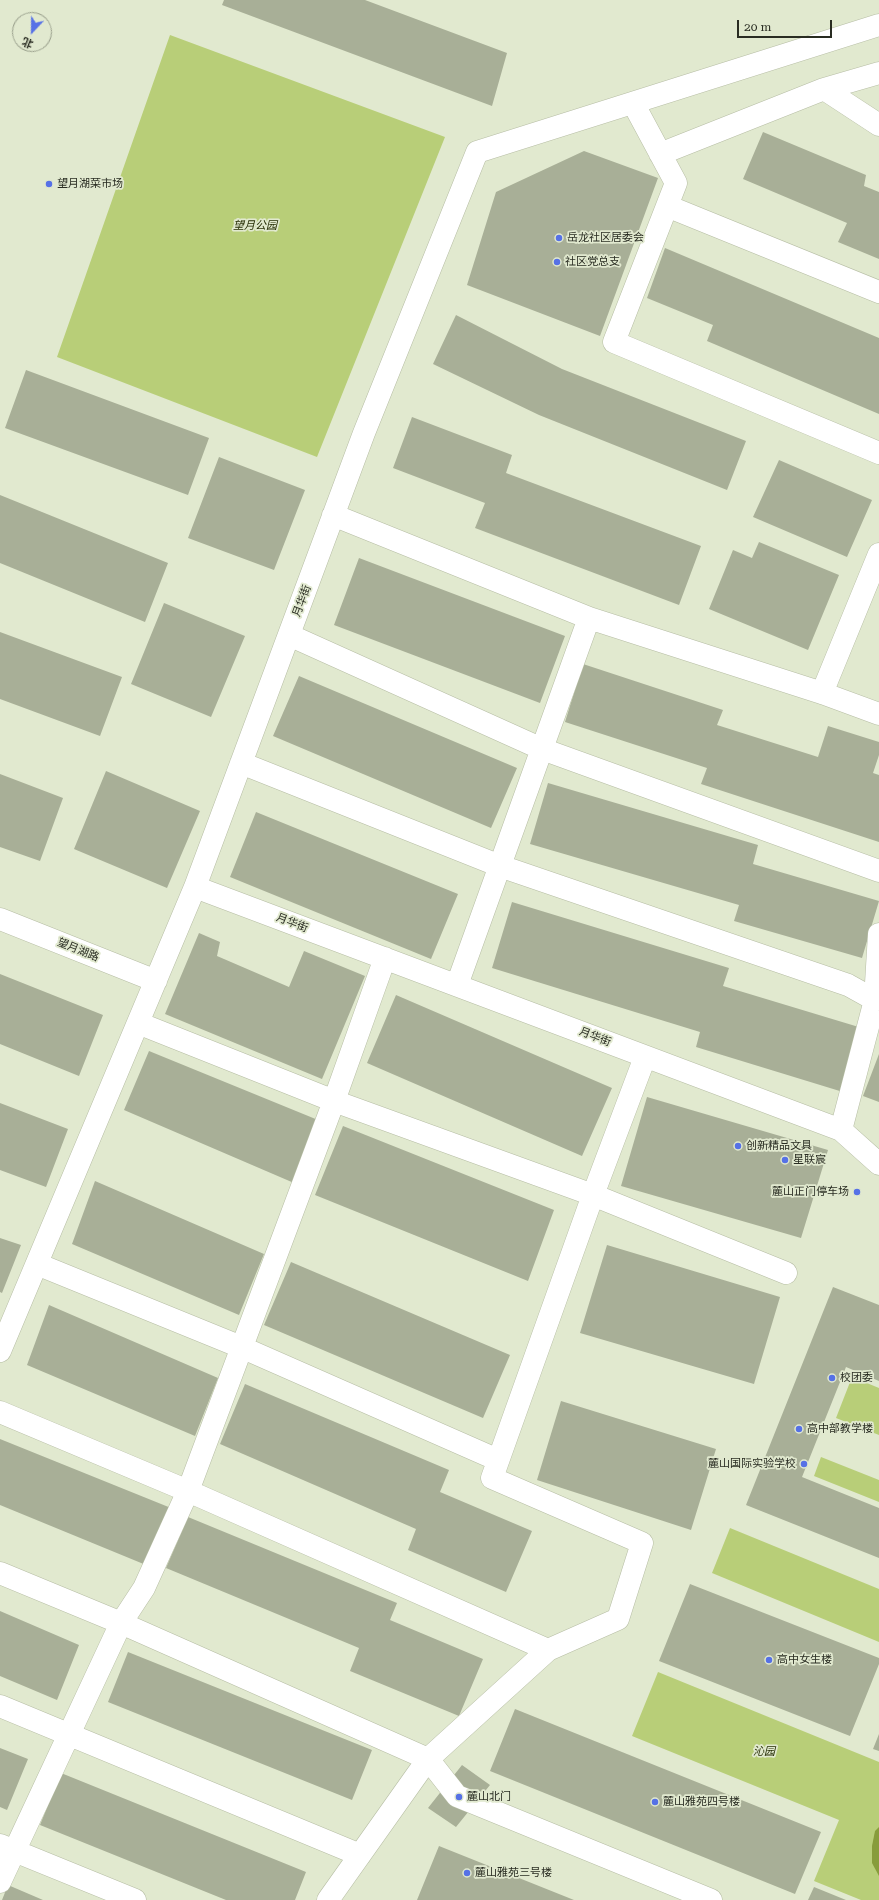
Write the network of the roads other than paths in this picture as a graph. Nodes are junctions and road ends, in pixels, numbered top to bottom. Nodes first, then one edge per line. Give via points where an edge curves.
1 (879, 25) edge
2 (879, 73) edge
3 (824, 90) junction
4 (633, 103) junction
5 (879, 125) edge
6 (660, 154) junction
7 (667, 206) junction
8 (879, 292) edge
9 (879, 453) edge
10 (333, 515) junction
11 (879, 554) edge
12 (589, 618) junction
13 (289, 635) junction
14 (822, 693) junction
15 (879, 714) edge
16 (542, 749) junction
17 (241, 763) junction
18 (500, 866) junction
19 (879, 870) edge
20 (195, 887) junction
21 (0, 919) edge
22 (879, 934) edge
23 (385, 958) junction
24 (156, 981) junction
25 (456, 985) junction
26 (874, 1000) junction
27 (138, 1023) junction
28 (646, 1057) junction
29 (334, 1101) junction
30 (841, 1130) junction
31 (879, 1164) edge
32 (593, 1195) junction
33 (37, 1264) junction
34 (786, 1273) dead end
35 (241, 1347) junction
36 (0, 1351) edge
37 (0, 1412) edge
38 (498, 1460) junction
39 (188, 1491) junction
40 (0, 1573) edge
41 (122, 1623) junction
42 (548, 1650) junction
43 (0, 1706) edge
44 (69, 1735) junction
45 (428, 1758) junction
46 (7, 1848) edge
47 (360, 1855) junction
48 (0, 1882) edge
49 (135, 1900) edge
50 (328, 1900) edge
51 (711, 1900) edge

1 - 4 street
2 - 3 street
3 - 5 street
3 - 6 street
4 - 6 street
4 - 10 street, 月华街 via 477,152
6 - 7 street via 676,183
7 - 8 street
7 - 9 street via 614,342
10 - 12 street
10 - 13 street, 月华街
11 - 14 street
12 - 14 street
12 - 16 street
13 - 16 street
13 - 17 street, 月华街
14 - 15 street
16 - 18 street
16 - 19 street
17 - 18 street
17 - 20 street, 月华街
18 - 25 street
18 - 26 street via 848,985
20 - 23 street, 月华街
20 - 24 street
21 - 24 street, 望月湖路
22 - 26 street
23 - 25 street, 月华街
23 - 29 street
24 - 27 street
25 - 28 street, 月华街
26 - 30 street
27 - 29 street
27 - 33 street
28 - 30 street, 月华街
28 - 32 street
29 - 32 street
29 - 35 street
30 - 31 street
32 - 34 street
32 - 38 street
33 - 35 street
33 - 36 street
35 - 38 street
35 - 39 street
37 - 39 street
38 - 42 street via 492,1478 642,1543 618,1619
39 - 41 street via 144,1588
39 - 42 street
40 - 41 street
41 - 44 street
41 - 45 street
42 - 45 street
43 - 44 street
44 - 46 street
44 - 47 street
45 - 47 street
45 - 51 street via 457,1796
46 - 48 street
46 - 49 street
47 - 50 street

